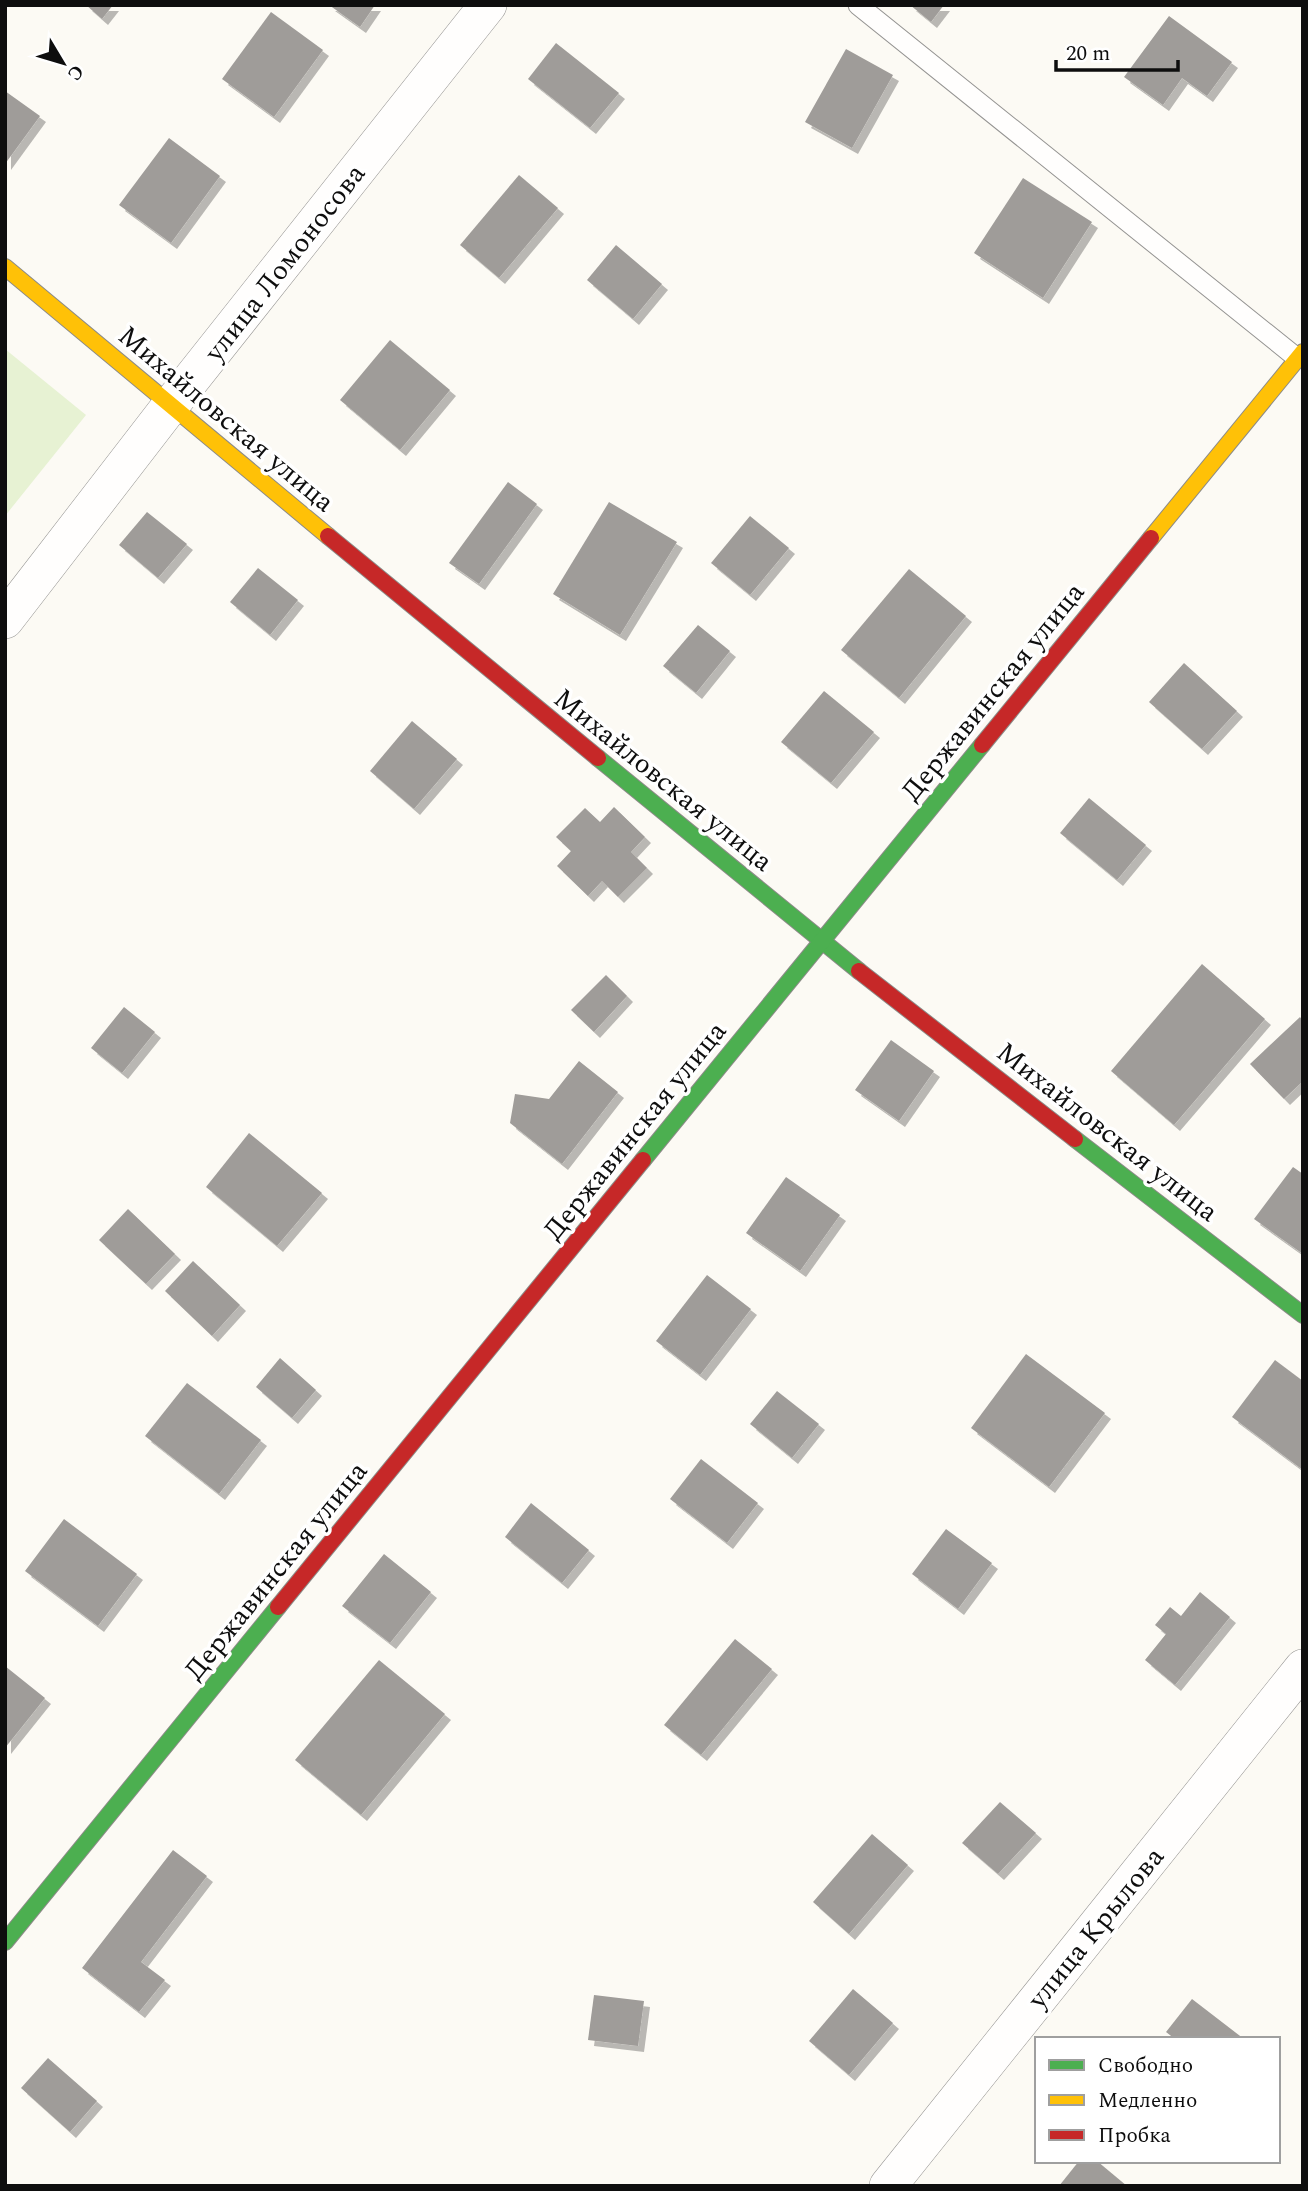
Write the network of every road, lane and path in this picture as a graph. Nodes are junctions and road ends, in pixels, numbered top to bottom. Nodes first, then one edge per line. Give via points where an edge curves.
1 (488, 5) edge
2 (858, 5) edge
3 (5, 267) edge
4 (1300, 355) edge
5 (170, 406) junction
6 (5, 621) edge
7 (821, 942) junction
8 (1303, 1315) edge
9 (1303, 1668) edge
10 (5, 1942) edge
11 (888, 2186) edge

1 - 5 street, улица Ломоносова
2 - 4 lane
3 - 5 street, Михайловская улица
4 - 7 street, Державинская улица
5 - 6 street, улица Ломоносова
5 - 7 street, Михайловская улица
7 - 8 street, Михайловская улица
7 - 10 street, Державинская улица
9 - 11 street, улица Крылова

